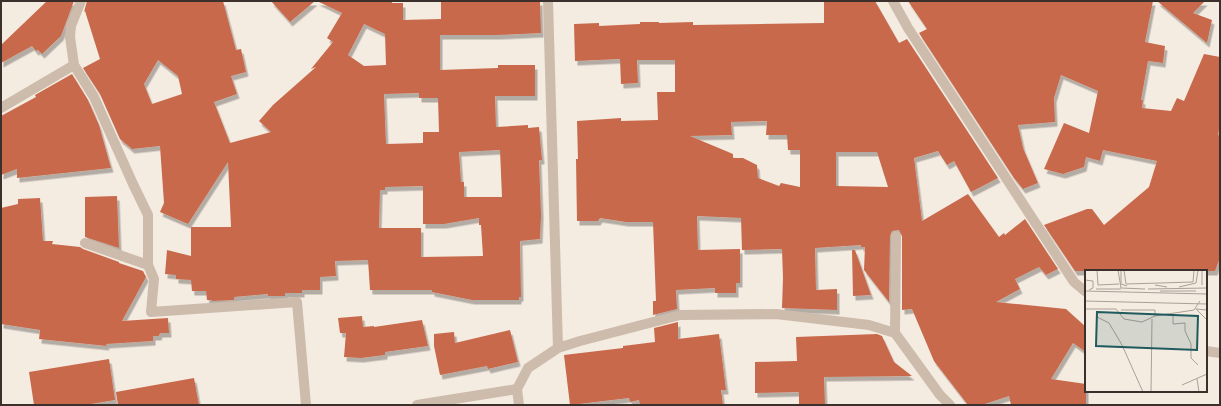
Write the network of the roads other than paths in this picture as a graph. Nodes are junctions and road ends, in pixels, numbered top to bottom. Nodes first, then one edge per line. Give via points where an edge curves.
1 (81, 1) edge
2 (548, 1) edge
3 (894, 1) edge
4 (74, 64) junction
5 (1, 108) edge
6 (896, 236) dead end
7 (85, 243) dead end
8 (148, 265) junction
9 (1085, 291) edge
10 (895, 333) junction
11 (558, 348) junction
12 (1207, 351) edge
13 (1220, 353) edge
14 (517, 389) junction
15 (306, 405) edge
16 (417, 405) edge
17 (519, 405) edge
18 (950, 405) edge

1 - 4 street via 71,26
2 - 11 street
3 - 9 street via 908,28 1070,276
4 - 5 street
4 - 8 street via 94,97 148,215
6 - 10 street
7 - 8 street
8 - 15 street via 154,279 151,312 297,302
10 - 11 street via 870,325 776,314 680,315
10 - 18 street
11 - 14 street via 528,368
12 - 13 street
14 - 16 street
14 - 17 street

